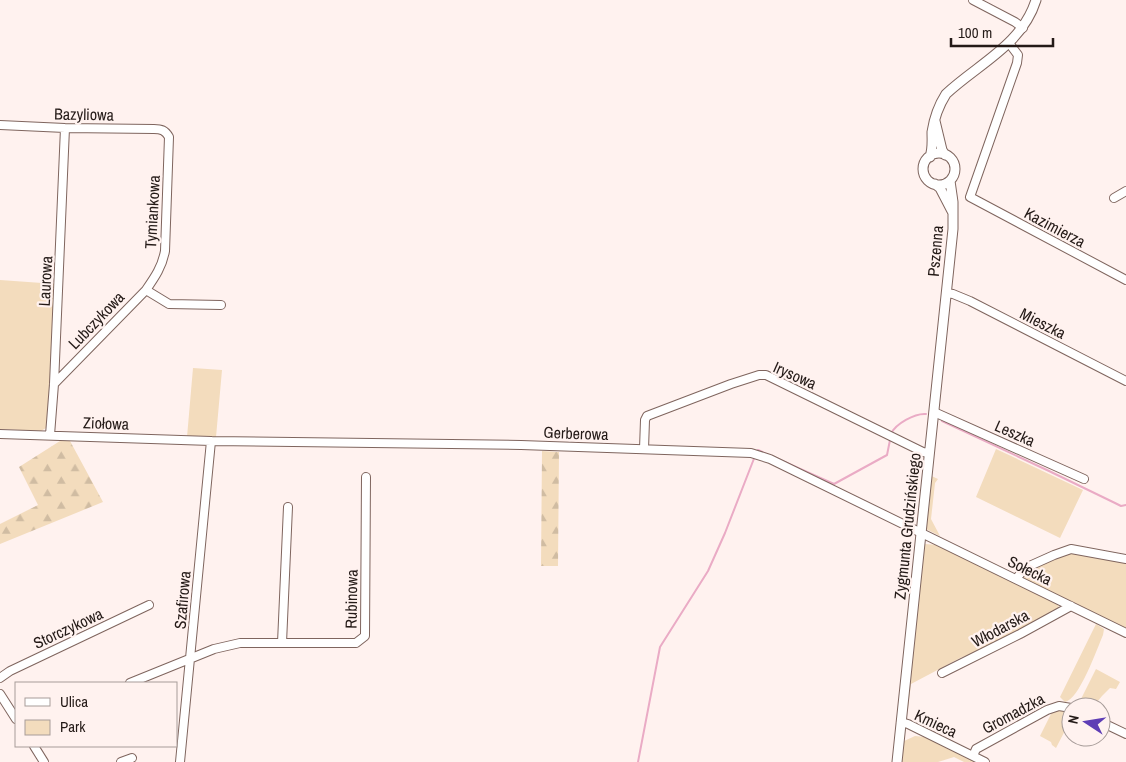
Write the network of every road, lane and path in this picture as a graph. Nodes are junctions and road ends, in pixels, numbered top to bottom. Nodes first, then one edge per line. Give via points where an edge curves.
1 (973, 0) edge
2 (1036, 0) edge
3 (1023, 28) junction
4 (1009, 43) junction
5 (935, 121) junction
6 (0, 125) edge
7 (66, 128) junction
8 (166, 132) joint
9 (945, 155) junction
10 (930, 157) junction
11 (950, 181) junction
12 (935, 184) junction
13 (1126, 191) edge
14 (1114, 198) dead end
15 (953, 213) junction
16 (1126, 280) edge
17 (146, 290) junction
18 (946, 293) junction
19 (221, 305) dead end
20 (1126, 381) edge
21 (54, 384) junction
22 (934, 412) junction
23 (0, 434) edge
24 (50, 435) junction
25 (211, 441) junction
26 (644, 449) junction
27 (930, 453) junction
28 (366, 477) dead end
29 (1084, 479) dead end
30 (288, 508) dead end
31 (921, 533) junction
32 (1126, 558) edge
33 (1016, 579) junction
34 (149, 605) dead end
35 (1071, 606) junction
36 (1126, 633) edge
37 (282, 643) junction
38 (190, 660) junction
39 (942, 673) dead end
40 (0, 678) edge
41 (133, 682) edge
42 (0, 694) edge
43 (1061, 706) edge
44 (15, 717) edge
45 (901, 722) junction
46 (1111, 727) edge
47 (1126, 734) edge
48 (35, 747) edge
49 (972, 756) junction
50 (132, 758) dead end
51 (44, 762) edge
52 (121, 762) edge
53 (180, 762) edge
54 (897, 762) edge
55 (985, 762) edge

1 - 3 street
2 - 3 street, Pszenna
3 - 4 street, Pszenna
4 - 5 street, Pszenna via 946,94
4 - 16 street, Kazimierza via 1018,55 970,197
5 - 9 street, Pszenna
5 - 10 street, Pszenna
6 - 7 street, Bazyliowa
7 - 8 street, Bazyliowa via 162,129
7 - 21 street, Laurowa
8 - 17 street, Tymiankowa via 169,136 165,251 159,270
9 - 10 street
9 - 11 street, Pszenna via 955,167
10 - 12 street, Pszenna via 924,172
11 - 12 street
11 - 15 street, Pszenna
12 - 15 street, Pszenna
13 - 14 street
15 - 18 street, Pszenna
17 - 19 street, Lubczykowa via 169,304
17 - 21 street, Lubczykowa
18 - 20 street, Mieszka via 970,301
18 - 22 street, Zygmunta Grudzińskiego
21 - 24 street, Laurowa
22 - 27 street, Zygmunta Grudzińskiego
22 - 29 street, Leszka
23 - 24 street, Ziołowa
24 - 25 street, Ziołowa
25 - 26 street, Gerberowa via 407,442
25 - 38 street, Szafirowa
26 - 27 street, Irysowa via 647,416 731,384 766,375 884,434
26 - 31 street, Gerberowa via 734,451 760,455
27 - 31 street, Zygmunta Grudzińskiego
28 - 37 street, Rubinowa via 365,636 356,643
30 - 37 street
31 - 33 street, Sołecka
31 - 45 street, Zygmunta Grudzińskiego
32 - 33 street via 1072,549 1025,568
33 - 35 street, Sołecka
34 - 40 street, Storczykowa
35 - 36 street, Sołecka
35 - 39 street, Włodarska
37 - 38 street, Rubinowa via 240,643 214,649
38 - 41 street, Rubinowa
38 - 53 street, Szafirowa
42 - 44 street
43 - 49 street, Gromadzka via 1047,710 976,749
45 - 49 street, Kmieca
45 - 54 street, Zygmunta Grudzińskiego
46 - 47 street
48 - 51 street
49 - 55 street, Kmieca
50 - 52 street

